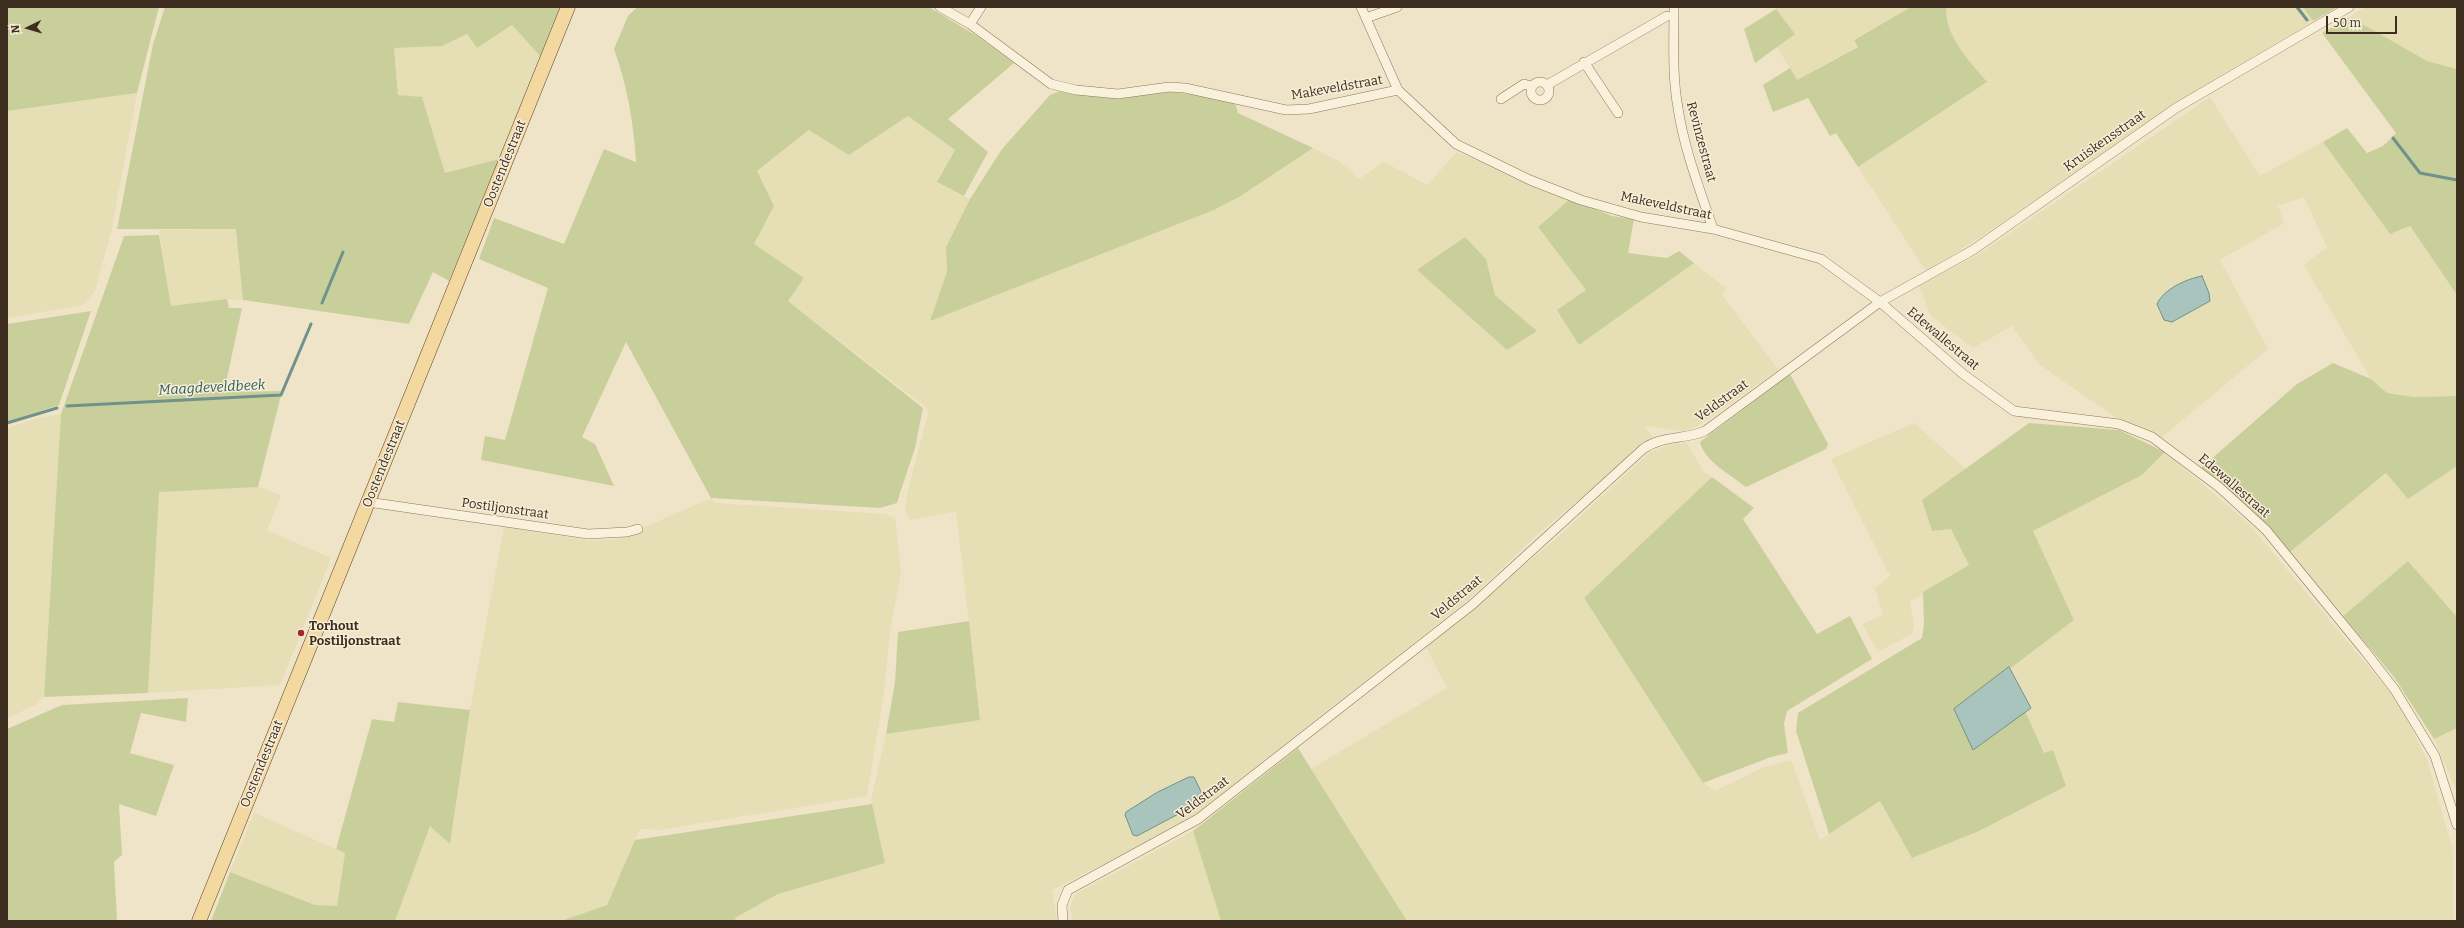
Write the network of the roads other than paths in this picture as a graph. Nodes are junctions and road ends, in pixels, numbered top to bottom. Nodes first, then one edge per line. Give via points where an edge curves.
1 (568, 7) edge
2 (940, 7) edge
3 (981, 7) edge
4 (1362, 7) edge
5 (1397, 7) edge
6 (1674, 7) edge
7 (2349, 7) edge
8 (1665, 11) edge
9 (1366, 18) junction
10 (970, 24) junction
11 (1674, 37) junction
12 (1584, 62) junction
13 (1547, 85) junction
14 (1531, 86) junction
15 (1398, 90) junction
16 (1501, 99) dead end
17 (1618, 113) dead end
18 (1713, 229) junction
19 (1880, 302) junction
20 (368, 502) junction
21 (638, 529) dead end
22 (2457, 825) edge
23 (199, 921) edge
24 (1063, 921) edge

1 - 20 main road, Oostendestraat
2 - 10 street, Makeveldstraat
3 - 10 street
4 - 9 street
5 - 9 street
6 - 11 street, Revinzestraat
7 - 19 street, Kruiskensstraat via 2176,108 1973,250
8 - 11 street, Revinzestraat
8 - 12 street
9 - 15 street
10 - 15 street, Makeveldstraat via 1052,84 1076,90 1118,94 1169,87 1185,88 1286,110 1309,109
11 - 18 street, Revinzestraat via 1675,86 1682,132
12 - 13 street
12 - 17 street
13 - 14 street via 1537,81
13 - 14 street via 1548,94 1541,100 1531,94
14 - 16 street via 1524,84
15 - 18 street, Makeveldstraat via 1456,144 1530,180 1581,200 1641,217
18 - 19 street, Makeveldstraat via 1821,259
19 - 22 street, Edewallestraat via 1963,374 2014,411 2119,424 2152,438 2219,487 2266,530 2395,690 2435,756
19 - 24 street, Veldstraat via 1705,431 1689,437 1659,440 1643,449 1473,604 1198,819 1068,890 1064,894 1062,905
20 - 21 street, Postiljonstraat via 588,534
20 - 23 main road, Oostendestraat

